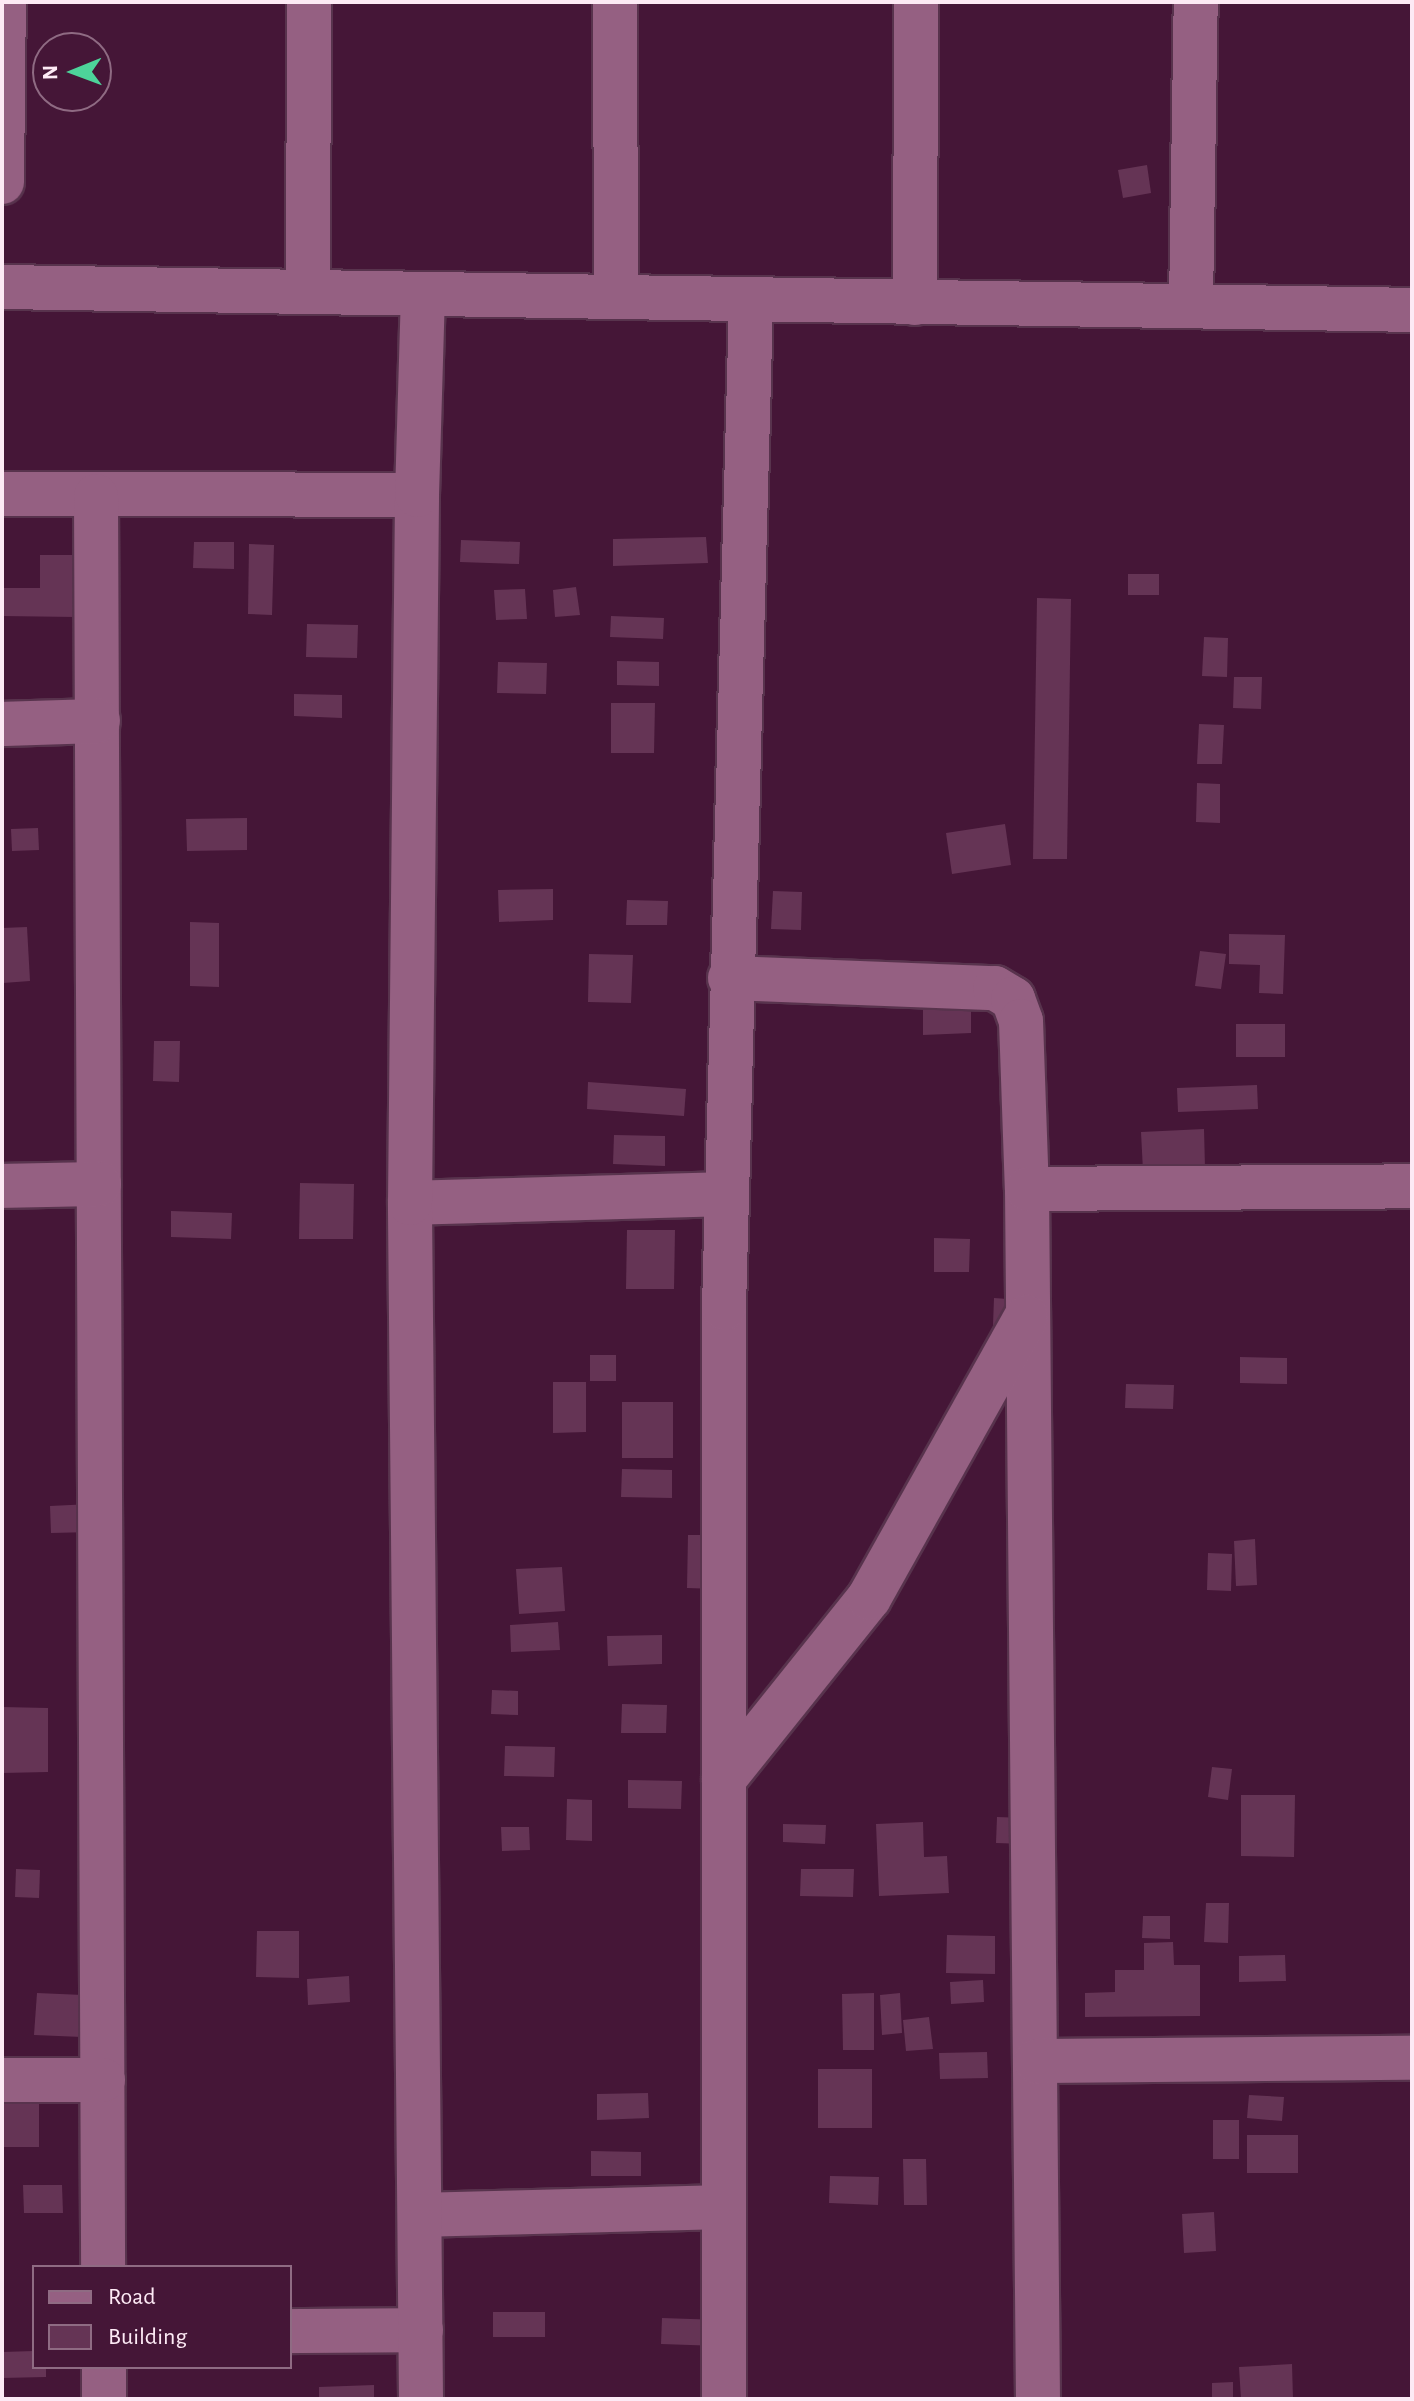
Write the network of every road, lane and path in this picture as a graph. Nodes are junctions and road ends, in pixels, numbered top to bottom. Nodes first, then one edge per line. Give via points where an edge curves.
1 (4, 2) edge
2 (309, 2) edge
3 (615, 2) edge
4 (916, 2) edge
5 (1196, 2) edge
6 (2, 182) edge
7 (2, 287) edge
8 (308, 292) junction
9 (423, 295) junction
10 (616, 295) junction
11 (751, 301) junction
12 (915, 303) junction
13 (1191, 304) junction
14 (1412, 310) edge
15 (2, 494) edge
16 (417, 495) junction
17 (96, 496) junction
18 (98, 721) junction
19 (2, 724) edge
20 (730, 978) junction
21 (99, 1184) junction
22 (2, 1186) edge
23 (1412, 1186) edge
24 (1027, 1189) junction
25 (725, 1194) junction
26 (410, 1203) junction
27 (1028, 1315) junction
28 (724, 1779) junction
29 (1412, 2058) edge
30 (1036, 2061) junction
31 (2, 2080) edge
32 (103, 2080) junction
33 (723, 2207) junction
34 (420, 2215) junction
35 (103, 2265) edge
36 (421, 2330) junction
37 (292, 2331) edge
38 (104, 2369) edge
39 (104, 2399) edge
40 (421, 2399) edge
41 (724, 2399) edge
42 (1038, 2399) edge

1 - 6 street
2 - 8 street
3 - 10 street
4 - 12 street
5 - 13 street
7 - 8 street
8 - 9 street
9 - 10 street
9 - 16 street
10 - 11 street
11 - 12 street
11 - 20 street
12 - 13 street
13 - 14 street
15 - 17 street
16 - 17 street
16 - 26 street
17 - 18 street
18 - 19 street
18 - 21 street
20 - 24 street via 995,988 1013,999 1021,1021
20 - 25 street
21 - 22 street
21 - 32 street
23 - 24 street
24 - 27 street
25 - 26 street
25 - 28 street
26 - 34 street
27 - 28 street via 869,1598
27 - 30 street
28 - 33 street
29 - 30 street
30 - 42 street
31 - 32 street
32 - 35 street
33 - 34 street
33 - 41 street
34 - 36 street
36 - 37 street
36 - 40 street
38 - 39 street

